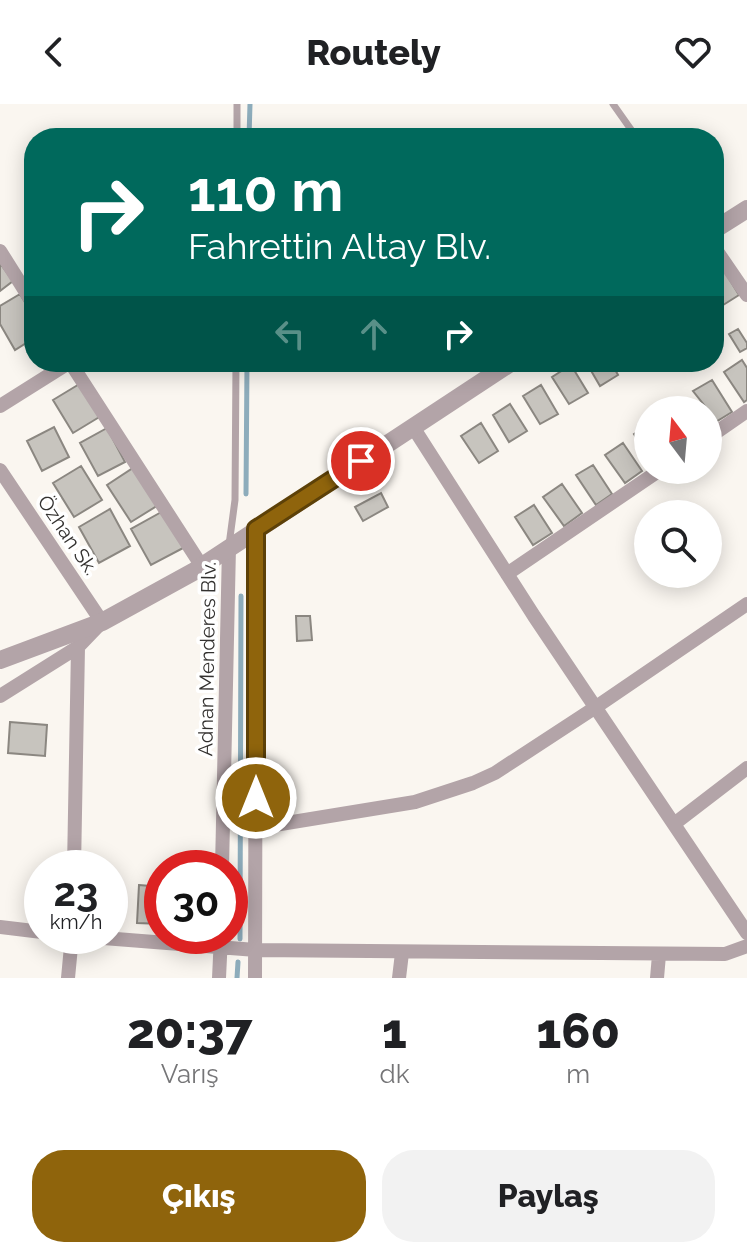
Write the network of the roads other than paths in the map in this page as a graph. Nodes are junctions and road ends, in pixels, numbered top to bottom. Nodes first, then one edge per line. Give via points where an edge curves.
1 (237, 104) edge
2 (613, 104) edge
3 (237, 128) edge
4 (630, 128) edge
5 (747, 209) edge
6 (724, 224) edge
7 (0, 251) edge
8 (724, 262) edge
9 (24, 289) edge
10 (747, 295) edge
11 (54, 372) edge
12 (76, 372) edge
13 (236, 372) edge
14 (497, 372) edge
15 (0, 406) edge
16 (747, 411) edge
17 (413, 427) junction
18 (722, 428) edge
19 (0, 470) edge
20 (639, 484) edge
21 (256, 529) junction
22 (229, 547) junction
23 (201, 565) junction
24 (507, 574) junction
25 (747, 604) edge
26 (102, 622) junction
27 (78, 647) junction
28 (0, 660) edge
29 (0, 696) edge
30 (596, 707) junction
31 (747, 768) edge
32 (674, 824) junction
33 (256, 828) junction
34 (74, 850) edge
35 (222, 850) edge
36 (0, 927) edge
37 (24, 930) edge
38 (747, 933) edge
39 (747, 946) edge
40 (248, 948) edge
41 (256, 950) junction
42 (402, 953) junction
43 (72, 954) edge
44 (220, 954) edge
45 (659, 955) junction
46 (68, 978) edge
47 (219, 978) edge
48 (255, 978) edge
49 (399, 978) edge
50 (657, 978) edge

1 - 3 lane
2 - 4 lane
5 - 6 street
7 - 9 street
8 - 10 street
11 - 15 street
12 - 23 street
13 - 22 lane via 235,500
14 - 17 street
16 - 18 street
17 - 21 street
17 - 24 street
19 - 26 street, Özhan Sk.
20 - 24 street
21 - 22 street
21 - 33 street
22 - 23 street
22 - 35 street, Adnan Menderes Blv.
23 - 26 street
24 - 30 street
25 - 30 street
26 - 27 street
26 - 28 street
27 - 29 street
27 - 34 street
30 - 32 street
30 - 33 street via 495,773 451,792
31 - 32 street
32 - 38 street
33 - 41 street
36 - 37 street
39 - 45 street via 725,954
40 - 41 street
41 - 42 street
41 - 48 street
42 - 45 street
42 - 49 street
43 - 46 street
44 - 47 street
45 - 50 street

